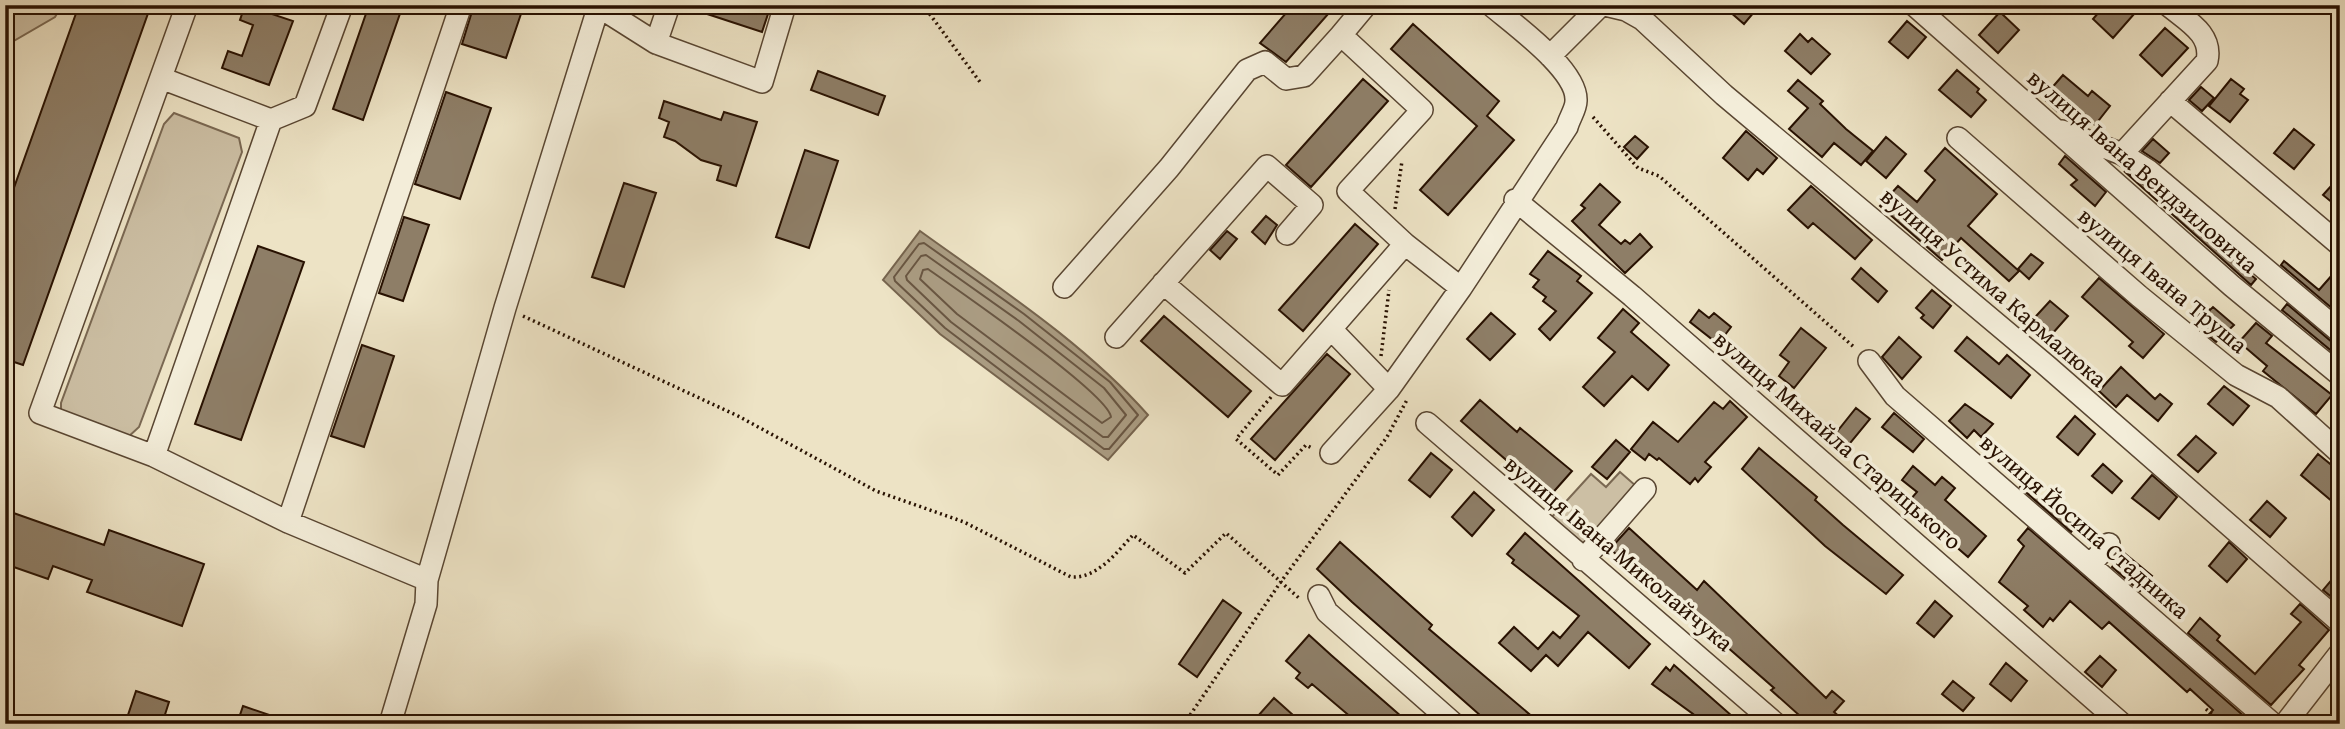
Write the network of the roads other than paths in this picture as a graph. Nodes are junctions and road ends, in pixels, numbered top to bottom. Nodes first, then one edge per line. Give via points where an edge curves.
1 (187, 5) edge
2 (342, 5) edge
3 (461, 5) edge
4 (670, 5) edge
5 (785, 5) edge
6 (1366, 5) edge
7 (1491, 5) edge
8 (1603, 5) edge
9 (1914, 5) edge
10 (2168, 5) edge
11 (598, 6) edge
12 (1341, 35) junction
13 (656, 44) junction
14 (1550, 56) junction
15 (161, 78) junction
16 (2170, 101) junction
17 (271, 120) junction
18 (2057, 130) junction
19 (1958, 138) dead end
20 (2122, 154) junction
21 (1515, 200) junction
22 (1287, 234) dead end
23 (1405, 244) junction
24 (2340, 245) edge
25 (1163, 284) junction
26 (1064, 287) dead end
27 (1461, 288) junction
28 (1331, 329) junction
29 (2340, 332) edge
30 (1116, 337) dead end
31 (1869, 361) road end
32 (2340, 375) edge
33 (1397, 389) junction
34 (1427, 423) road end
35 (1331, 453) road end
36 (2340, 453) edge
37 (154, 456) junction
38 (1644, 489) dead end
39 (288, 522) junction
40 (2109, 544) dead end
41 (1583, 560) junction
42 (2090, 565) junction
43 (427, 580) junction
44 (1323, 604) road end
45 (2340, 622) edge
46 (2340, 653) edge
47 (390, 724) edge
48 (1454, 724) edge
49 (1776, 724) edge
50 (2122, 724) edge
51 (2273, 724) edge
52 (2285, 724) edge

1 - 15 street
2 - 17 street via 305,106
3 - 39 street
4 - 13 street
5 - 13 street via 762,82
6 - 12 street
7 - 14 street
8 - 14 street, вулиця Устима Кармалюка
8 - 45 street, вулиця Устима Кармалюка via 1642,19 1724,95 2047,366
9 - 18 street, вулиця Івана Вендзиловича
10 - 16 street via 2210,48 2207,61
11 - 13 street
11 - 43 street
12 - 23 street via 1422,110 1348,191
12 - 26 street via 1304,76 1286,79 1265,62 1247,70 1169,168
14 - 21 street via 1569,77 1577,100 1567,127
15 - 17 street
15 - 37 street via 40,413
16 - 20 street
16 - 24 street
17 - 37 street
18 - 20 street
18 - 32 street, вулиця Івана Вендзиловича
19 - 36 street, вулиця Івана Труша via 2139,296 2236,375 2278,397
20 - 29 street via 2149,171
21 - 27 street
21 - 50 street, вулиця Михайла Старицького via 1632,296
22 - 25 street via 1312,205 1267,166
23 - 27 street
23 - 28 street
25 - 28 street via 1282,385
25 - 30 street
27 - 33 street
28 - 33 street
31 - 42 street, вулиця Йосипа Стадника via 1895,396
33 - 35 street
34 - 41 street, вулиця Івана Миколайчука
37 - 39 street
38 - 41 street
39 - 43 street
40 - 42 street
41 - 49 street, вулиця Івана Миколайчука
42 - 51 street, вулиця Йосипа Стадника
43 - 47 street via 426,604
44 - 48 street
46 - 52 street

